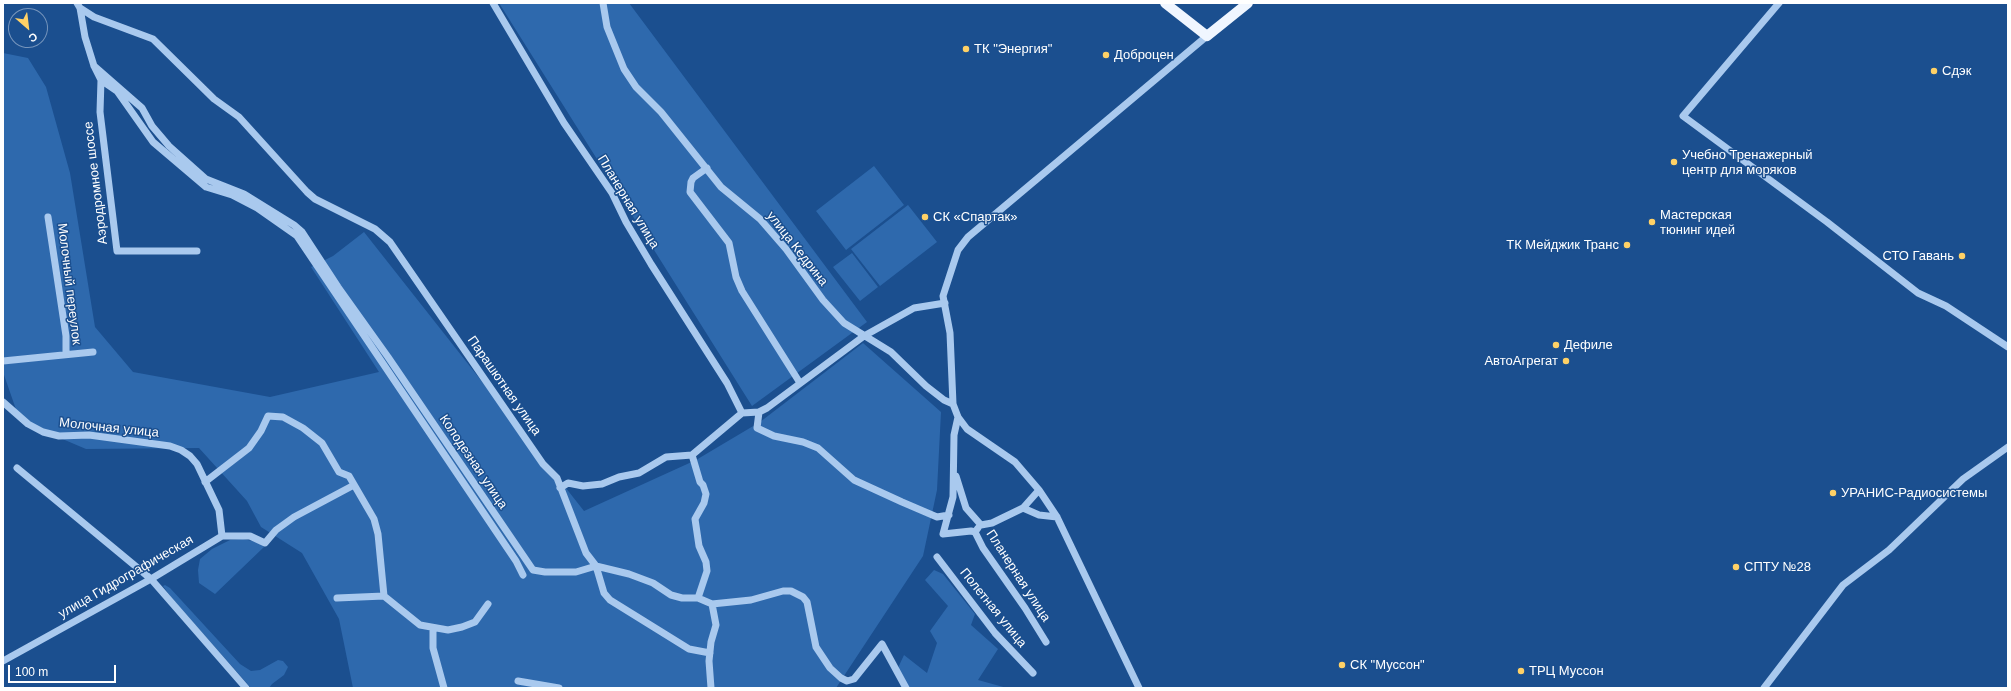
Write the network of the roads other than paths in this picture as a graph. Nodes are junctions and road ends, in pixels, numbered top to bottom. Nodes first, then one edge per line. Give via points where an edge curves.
1 (493, 3) edge
2 (603, 3) edge
3 (1165, 3) edge
4 (1248, 3) edge
5 (1778, 3) edge
6 (78, 5) edge
7 (1207, 36) junction
8 (94, 66) junction
9 (101, 80) junction
10 (707, 168) junction
11 (206, 187) joint
12 (48, 217) dead end
13 (197, 251) dead end
14 (945, 303) junction
15 (864, 336) junction
16 (2008, 347) edge
17 (93, 352) dead end
18 (66, 354) junction
19 (3, 361) edge
20 (800, 383) junction
21 (3, 402) edge
22 (952, 404) junction
23 (759, 412) junction
24 (742, 413) junction
25 (958, 417) junction
26 (2008, 447) edge
27 (692, 455) junction
28 (17, 468) dead end
29 (954, 468) junction
30 (205, 482) junction
31 (354, 485) junction
32 (560, 488) junction
33 (1039, 490) junction
34 (1022, 508) junction
35 (949, 515) junction
36 (1057, 517) junction
37 (981, 524) junction
38 (975, 532) junction
39 (222, 536) junction
40 (938, 558) dead end
41 (596, 566) junction
42 (523, 575) dead end
43 (152, 579) junction
44 (384, 596) junction
45 (337, 598) dead end
46 (698, 598) junction
47 (488, 604) dead end
48 (712, 604) junction
49 (433, 628) junction
50 (1046, 642) dead end
51 (710, 653) junction
52 (3, 661) edge
53 (1033, 673) dead end
54 (518, 681) dead end
55 (246, 688) edge
56 (444, 688) edge
57 (559, 688) edge
58 (711, 688) edge
59 (906, 688) edge
60 (1139, 688) edge
61 (1764, 688) edge

1 - 24 street, Планерная улица via 564,123 612,193 626,222
2 - 10 street, улица Кедрина via 607,27 624,69 636,87
3 - 7 main road
4 - 7 main road
5 - 16 street via 1683,116 1918,293 1946,306
6 - 8 street, Аэродромное шоссе
6 - 32 street, Парашютная улица via 94,17 153,39 214,99 239,117 315,199 375,229 390,242 544,464 557,478
7 - 14 street via 968,237 958,250 952,265 943,296
8 - 9 street, Аэродромное шоссе
8 - 41 street, Колодезная улица via 142,108 152,126 169,146 206,179 244,194 302,232 533,570 576,572
9 - 11 street, Аэродромное шоссе via 117,91 153,142
9 - 13 street, Аэродромное шоссе via 100,112 117,251
10 - 15 street, улица Кедрина via 721,186 760,219 786,249 822,300 844,323
10 - 20 street via 690,182 690,192 729,244 736,277 742,291
11 - 42 street, Колодезная улица via 232,195 257,208 297,236
12 - 18 street, Молочный переулок via 66,336
14 - 15 street via 914,308
14 - 22 street via 950,333
15 - 20 street
15 - 22 street, улица Кедрина via 891,352 926,386
17 - 18 street, Молочный переулок
18 - 19 street, Молочный переулок
20 - 23 street
21 - 30 street, Молочная улица via 28,424 43,432 59,436 89,435 170,446 190,456 197,464
22 - 25 street
23 - 24 street
23 - 35 street via 757,428 774,436 818,448 854,480 902,502 937,517
24 - 27 street
25 - 29 street via 954,435
25 - 33 street via 968,429 1015,462
26 - 61 street via 1963,479 1889,550 1843,585
27 - 32 street via 666,458 639,473 602,484 583,486 568,483
27 - 46 street via 706,494 695,519 699,546 707,571
28 - 43 street
29 - 35 street via 953,497
29 - 37 street via 966,508
30 - 31 street via 249,448 268,416 283,417 322,443 339,472 349,476
30 - 39 street, Молочная улица via 219,510
31 - 39 street via 294,517 276,530 265,543 250,536
31 - 44 street via 374,519 379,541
32 - 41 street, Парашютная улица via 586,553
33 - 34 street
33 - 36 street
34 - 36 street via 1039,515
34 - 37 street via 992,523
35 - 38 street via 943,534
36 - 60 street
37 - 38 street, Планерная улица
38 - 50 street, Планерная улица
39 - 43 street, улица Гидрографическая
40 - 53 street, Полетная улица via 995,633
41 - 46 street via 629,574 652,583 671,595
41 - 51 street, Парашютная улица via 604,593 610,600 689,649
43 - 52 street, улица Гидрографическая
43 - 55 street
44 - 45 street
44 - 49 street via 420,626
46 - 48 street
47 - 49 street via 475,622 448,630
48 - 51 street via 716,625
48 - 59 street via 751,600 791,591 803,597 810,608 811,628 816,647 830,668 844,680 851,681 857,677 882,644
49 - 56 street via 433,648
51 - 58 street
54 - 57 street

